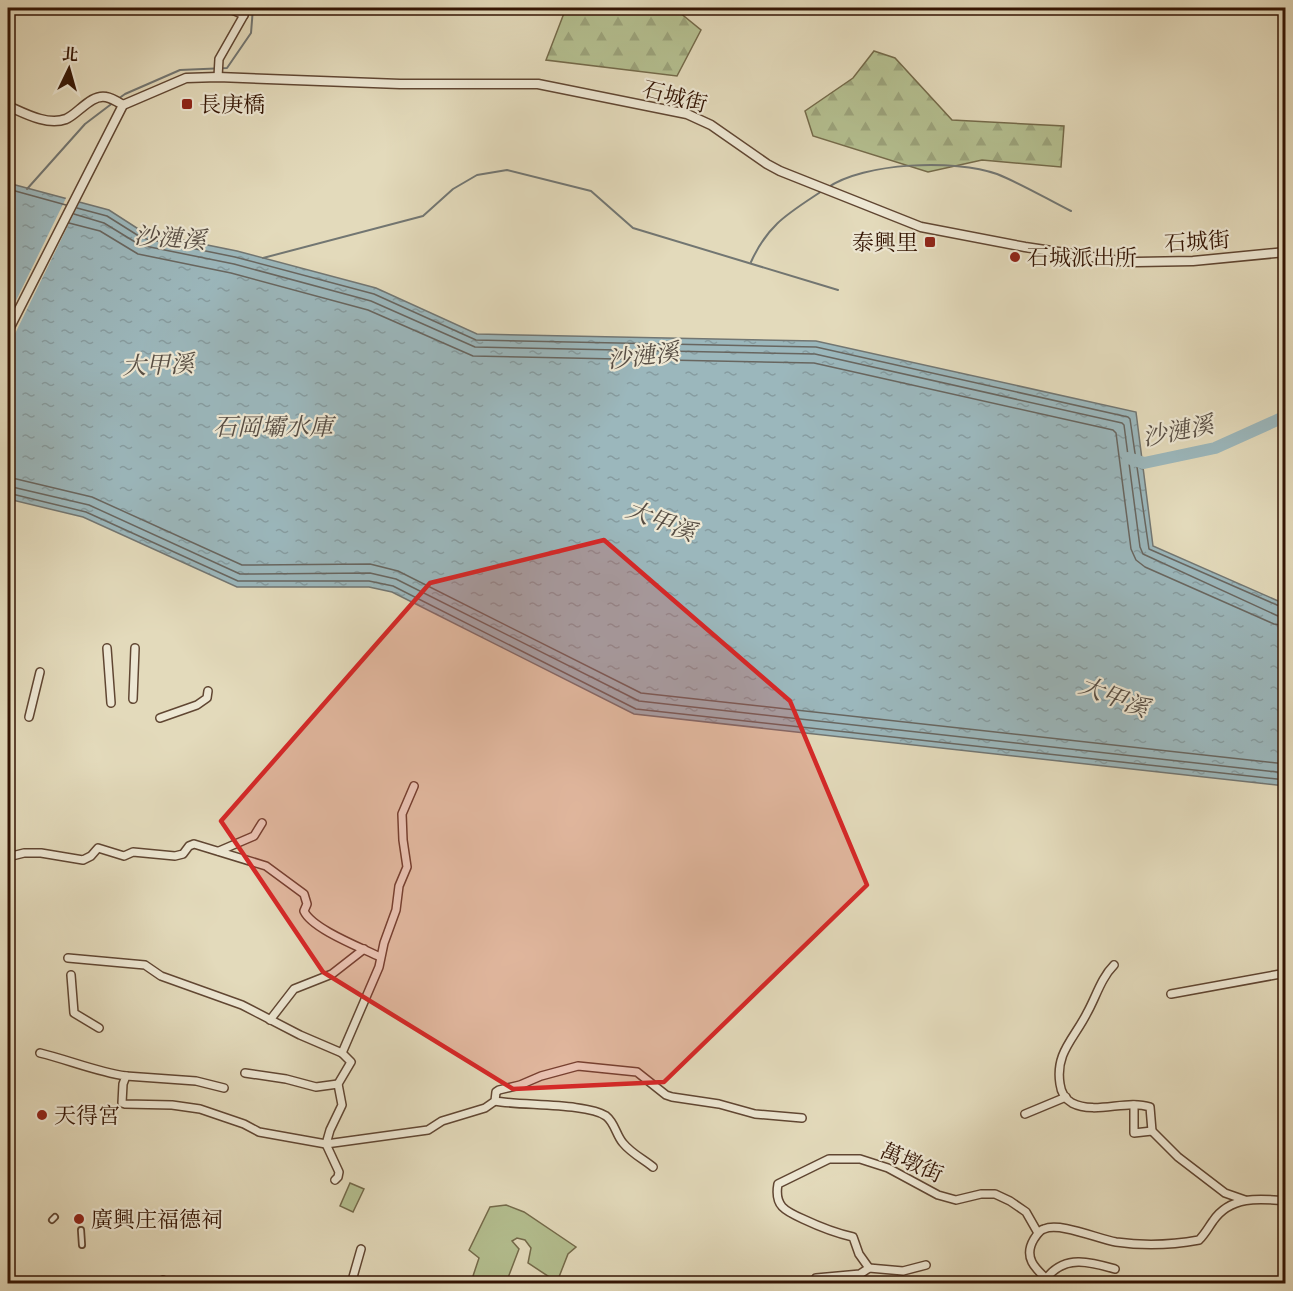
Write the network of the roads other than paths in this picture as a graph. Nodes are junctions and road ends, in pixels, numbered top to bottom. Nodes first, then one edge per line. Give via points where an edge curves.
1 (227, 8) edge
2 (244, 11) edge
3 (218, 75) junction
4 (123, 105) junction
5 (8, 106) edge
6 (1286, 252) edge
7 (8, 331) edge
8 (107, 648) dead end
9 (135, 648) dead end
10 (40, 672) dead end
11 (208, 691) dead end
12 (133, 699) dead end
13 (111, 703) dead end
14 (29, 717) dead end
15 (160, 718) dead end
16 (414, 786) dead end
17 (262, 823) dead end
18 (219, 851) junction
19 (8, 857) edge
20 (364, 949) junction
21 (380, 957) junction
22 (68, 958) dead end
23 (1114, 965) dead end
24 (1286, 973) edge
25 (70, 975) dead end
26 (1171, 994) dead end
27 (270, 1020) junction
28 (99, 1028) dead end
29 (40, 1053) dead end
30 (342, 1053) junction
31 (245, 1073) dead end
32 (126, 1076) junction
33 (338, 1084) junction
34 (224, 1088) dead end
35 (1066, 1097) junction
36 (495, 1101) junction
37 (1134, 1105) junction
38 (1025, 1114) dead end
39 (801, 1118) dead end
40 (1152, 1131) junction
41 (326, 1144) junction
42 (653, 1167) dead end
43 (335, 1180) dead end
44 (1245, 1200) junction
45 (1286, 1201) edge
46 (81, 1230) dead end
47 (1038, 1233) junction
48 (82, 1245) dead end
49 (361, 1249) dead end
50 (926, 1265) dead end
51 (869, 1268) junction
52 (1115, 1269) dead end
53 (1049, 1281) edge
54 (351, 1284) edge
55 (816, 1284) edge

1 - 2 street
2 - 3 street via 219,63
3 - 4 street, 石城街 via 186,78
3 - 6 street, 石城街 via 399,84 538,84 694,116 780,171 921,227 1119,261 1193,261
4 - 5 street via 106,97 59,120 36,118
4 - 7 street
8 - 13 street
9 - 12 street
10 - 14 street
11 - 15 street via 207,698 197,705
16 - 21 street via 402,814 407,867
17 - 18 street via 254,836
18 - 19 street via 191,844 179,856 133,852 119,856 98,848 87,859 41,853
18 - 20 street via 266,867 284,879 304,894 308,918
20 - 21 street
20 - 27 street via 332,974 294,989
21 - 30 street via 380,967
22 - 27 street via 146,965 161,976 242,1005
23 - 35 street via 1062,1053 1058,1068 1061,1092
24 - 26 street
25 - 28 street via 74,1013
27 - 30 street
29 - 32 street
30 - 33 street via 351,1062
31 - 33 street via 316,1087
32 - 34 street via 196,1081
32 - 41 street via 122,1103 200,1109 259,1132
33 - 41 street via 342,1105
35 - 37 street via 1088,1107
35 - 38 street
36 - 39 street via 499,1089 582,1066 637,1072 672,1097 755,1114
36 - 41 street via 485,1108 442,1120 428,1130
36 - 42 street via 603,1114 611,1120 623,1143
37 - 40 street via 1150,1107
37 - 40 street via 1134,1133
40 - 44 street via 1225,1193
41 - 43 street via 339,1172
44 - 45 street
44 - 47 street via 1227,1208 1199,1240 1189,1242 1125,1243 1053,1227
46 - 48 street
47 - 51 street, 萬墩街 via 1026,1212 995,1194 956,1200 860,1159 829,1159 778,1184 779,1202 787,1213 827,1231 853,1237
47 - 53 street via 1028,1248 1029,1259
49 - 54 street
50 - 51 street via 903,1271
51 - 55 street via 860,1274 816,1278
52 - 53 street via 1070,1262 1056,1269

